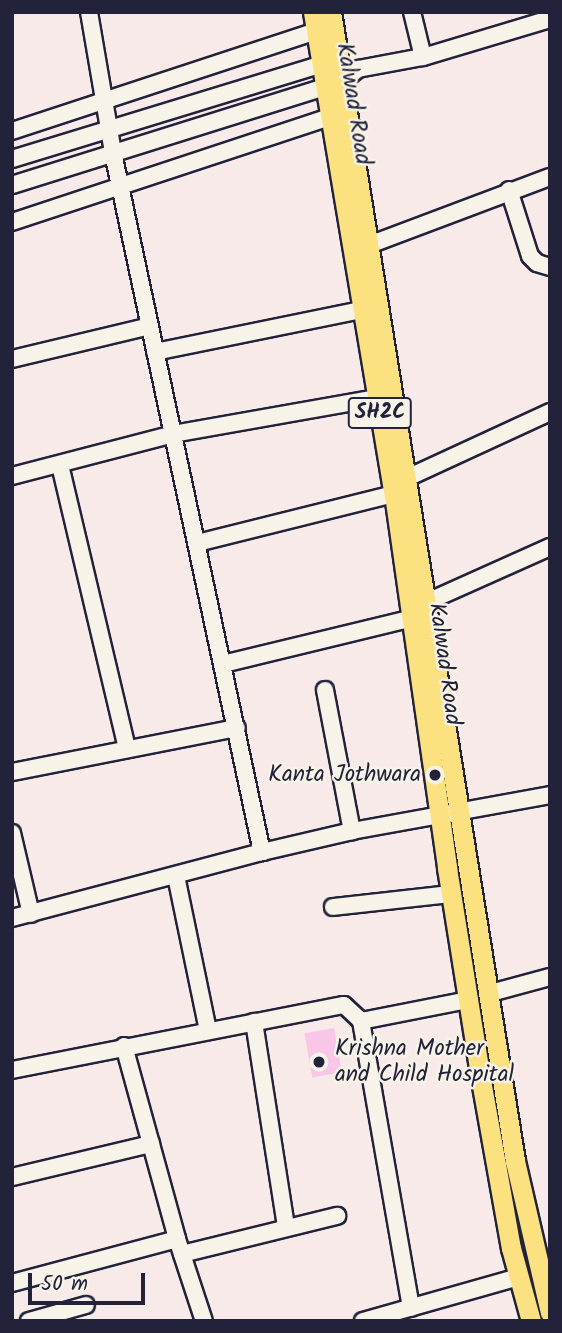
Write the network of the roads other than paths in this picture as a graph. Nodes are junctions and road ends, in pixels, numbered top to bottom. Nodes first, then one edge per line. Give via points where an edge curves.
1 (89, 12) edge
2 (331, 12) edge
3 (412, 12) edge
4 (550, 19) edge
5 (315, 22) edge
6 (423, 57) junction
7 (330, 62) junction
8 (342, 79) junction
9 (104, 102) junction
10 (330, 117) junction
11 (108, 129) junction
12 (12, 131) edge
13 (113, 153) junction
14 (12, 159) edge
15 (550, 177) edge
16 (12, 185) edge
17 (120, 188) junction
18 (509, 190) junction
19 (12, 222) edge
20 (369, 244) junction
21 (550, 267) edge
22 (362, 310) junction
23 (150, 326) junction
24 (155, 352) junction
25 (12, 359) edge
26 (378, 398) junction
27 (550, 412) edge
28 (173, 434) junction
29 (60, 465) junction
30 (12, 476) edge
31 (407, 478) junction
32 (394, 494) junction
33 (197, 543) junction
34 (550, 547) edge
35 (427, 601) junction
36 (413, 618) junction
37 (223, 664) junction
38 (324, 691) dead end
39 (237, 728) junction
40 (127, 749) junction
41 (12, 772) edge
42 (550, 795) edge
43 (450, 813) junction
44 (352, 831) junction
45 (12, 833) edge
46 (262, 852) junction
47 (176, 876) junction
48 (451, 894) junction
49 (333, 907) dead end
50 (31, 914) junction
51 (12, 918) edge
52 (550, 977) edge
53 (478, 997) junction
54 (361, 1021) junction
55 (254, 1022) junction
56 (208, 1031) junction
57 (124, 1046) junction
58 (12, 1070) edge
59 (151, 1144) junction
60 (12, 1177) edge
61 (337, 1216) dead end
62 (286, 1227) junction
63 (533, 1245) junction
64 (179, 1246) junction
65 (511, 1248) junction
66 (519, 1277) junction
67 (12, 1283) edge
68 (86, 1305) dead end
69 (411, 1308) junction
70 (550, 1313) edge
71 (29, 1321) edge
72 (204, 1321) edge
73 (363, 1321) edge
74 (531, 1321) edge

1 - 9 street
2 - 7 main road, Kalwad Road / SH2C
3 - 6 street
4 - 6 street
5 - 7 main road, Kalwad Road / SH2C
5 - 9 street
6 - 8 street
7 - 8 main road, Kalwad Road / SH2C
7 - 11 street
8 - 10 main road, Kalwad Road / SH2C
8 - 13 street
8 - 20 main road, Kalwad Road / SH2C
9 - 11 street
9 - 12 street
10 - 17 street
10 - 22 main road, Kalwad Road / SH2C
11 - 13 street
11 - 14 street
13 - 16 street
13 - 17 street
15 - 18 street
17 - 19 street
17 - 23 street
18 - 20 street
18 - 21 street via 530,256
20 - 31 main road, Kalwad Road / SH2C
22 - 24 street
22 - 26 main road, Kalwad Road / SH2C
23 - 24 street
23 - 25 street
24 - 28 street
26 - 28 street
26 - 32 main road, Kalwad Road / SH2C
27 - 31 street
28 - 29 street
28 - 33 street
29 - 30 street
29 - 40 street
31 - 35 main road, Kalwad Road / SH2C
32 - 33 street
32 - 36 main road, Kalwad Road / SH2C
33 - 37 street
34 - 35 street
35 - 43 main road, Kalwad Road / SH2C
36 - 37 street
36 - 43 main road, Kalwad Road / SH2C
37 - 39 street
38 - 44 street
39 - 40 street
39 - 46 street
40 - 41 street
42 - 43 street
43 - 44 street
43 - 48 main road, Kalwad Road / SH2C
43 - 53 main road, Kalwad Road / SH2C
44 - 46 street
45 - 50 street
46 - 47 street
47 - 50 street
47 - 56 street
48 - 49 street
48 - 53 main road, Kalwad Road / SH2C
50 - 51 street
52 - 53 street
53 - 54 street
53 - 63 main road, Kalwad Road / SH2C
53 - 65 main road, Kalwad Road / SH2C
54 - 55 street via 338,1004
54 - 69 street
55 - 56 street
55 - 62 street
56 - 57 street
57 - 58 street
57 - 59 street
59 - 60 street
59 - 64 street
61 - 62 street
62 - 64 street
63 - 65 main road
63 - 70 main road, Kalwad Road / SH2C
64 - 67 street
64 - 72 street
65 - 66 main road, Kalwad Road / SH2C
66 - 69 street
66 - 74 main road, Kalwad Road / SH2C
68 - 71 street
69 - 73 street

